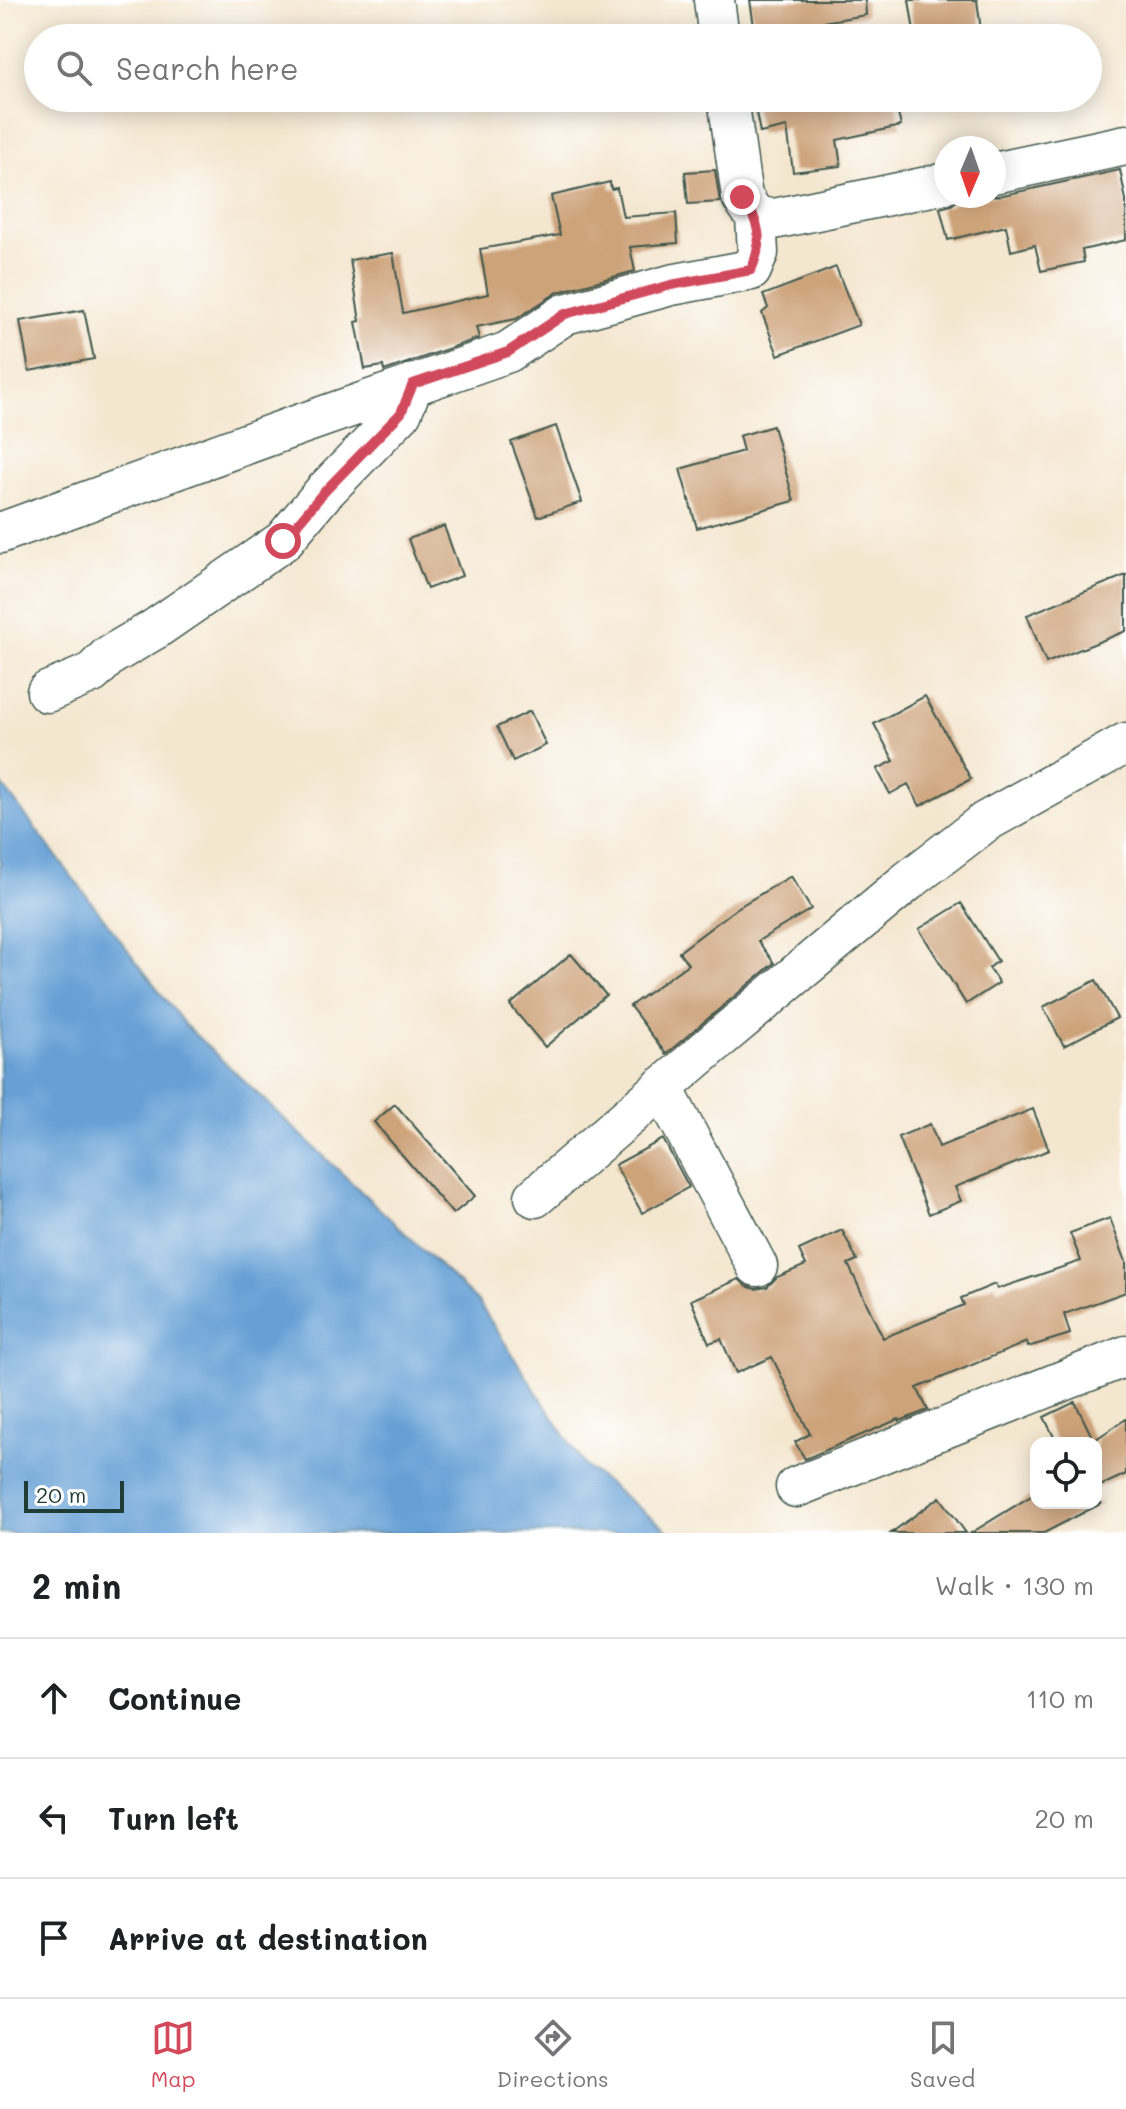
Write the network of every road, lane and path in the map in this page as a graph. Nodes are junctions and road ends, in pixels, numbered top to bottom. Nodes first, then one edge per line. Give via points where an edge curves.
1 (714, 0) edge
2 (717, 24) edge
3 (730, 112) edge
4 (1126, 145) edge
5 (1006, 170) edge
6 (934, 186) edge
7 (756, 217) junction
8 (413, 384) junction
9 (0, 533) edge
10 (47, 692) dead end
11 (1126, 743) edge
12 (662, 1087) junction
13 (535, 1197) dead end
14 (757, 1266) dead end
15 (1126, 1356) edge
16 (796, 1487) dead end

1 - 2 street
3 - 7 street via 742,197
4 - 5 street
6 - 7 street via 774,219
7 - 8 street via 758,253 751,270 565,314 508,352
8 - 9 street
8 - 10 street via 401,413 283,541 109,656 92,673
11 - 12 street via 985,822
12 - 13 street
12 - 14 street
15 - 16 street

